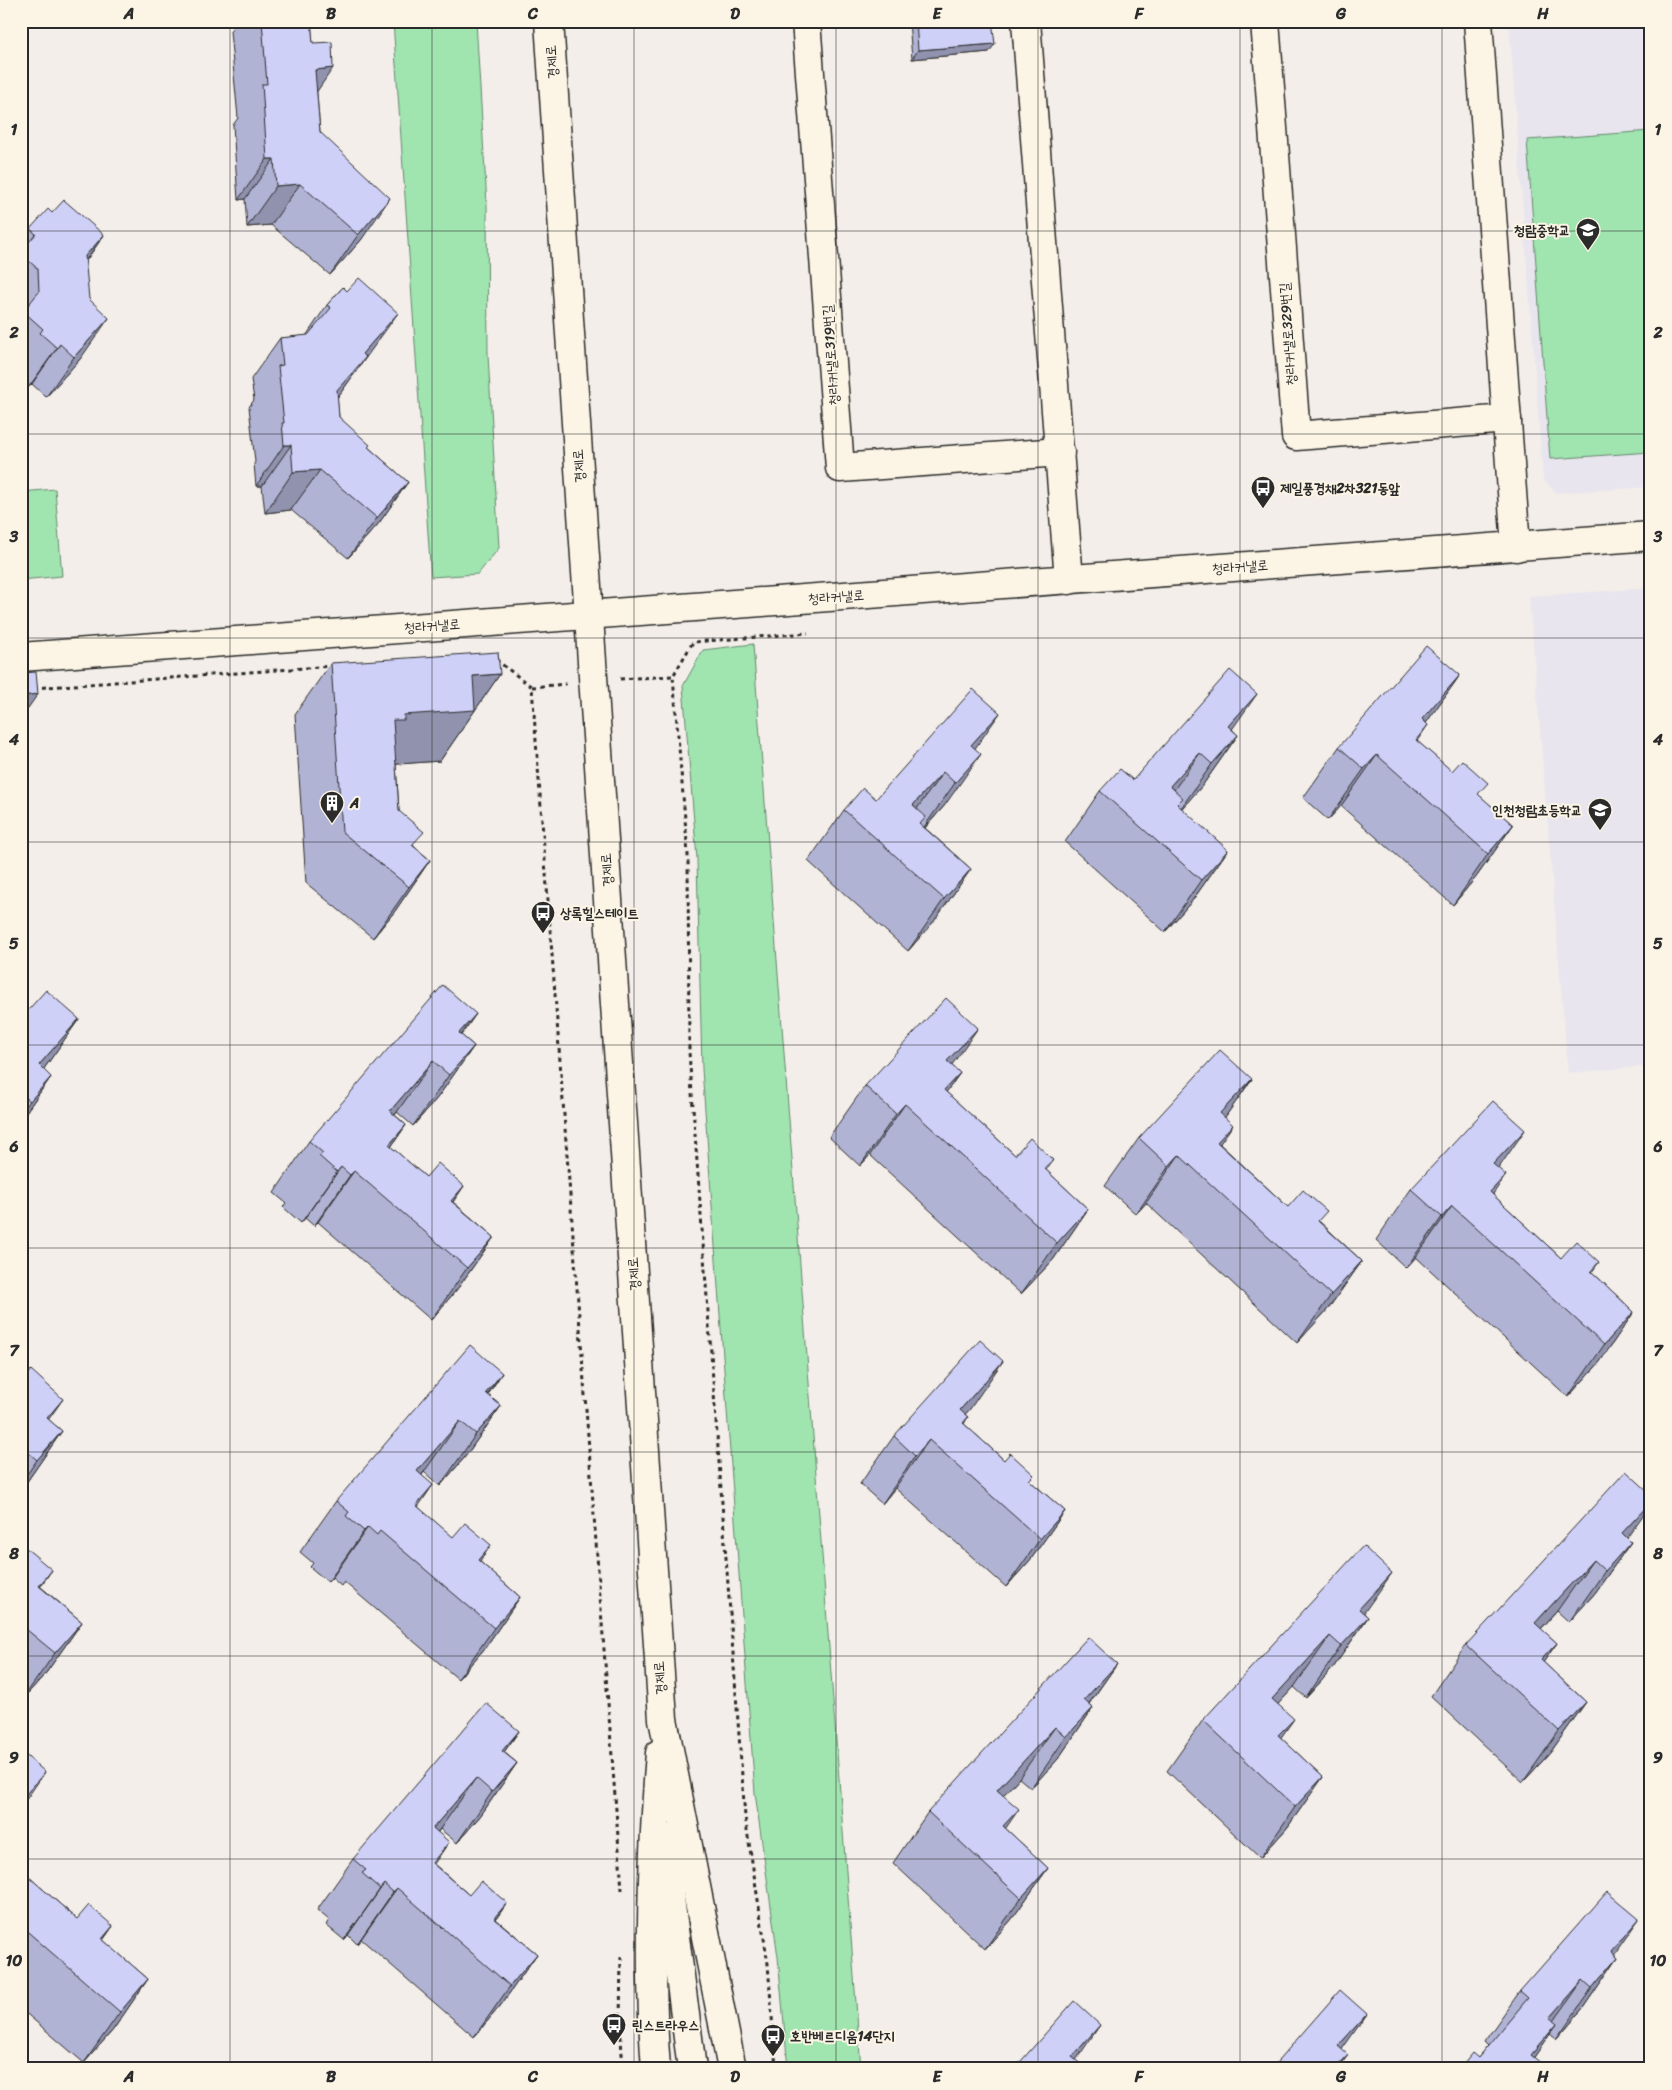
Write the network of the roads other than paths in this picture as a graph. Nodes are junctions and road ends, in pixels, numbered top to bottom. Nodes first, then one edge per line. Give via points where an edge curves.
1 (550, 21) edge
2 (806, 21) edge
3 (1026, 21) edge
4 (1265, 21) edge
5 (1478, 21) edge
6 (1507, 419) junction
7 (1060, 452) junction
8 (1651, 536) edge
9 (1516, 546) junction
10 (1069, 580) junction
11 (589, 615) junction
12 (21, 657) edge
13 (663, 1719) junction
14 (657, 1795) junction
15 (656, 2069) edge
16 (692, 2069) edge
17 (732, 2069) edge

1 - 11 street, 경제로
2 - 7 street, 청라커낼로319번길 via 840,468
3 - 7 street
4 - 6 street, 청라커낼로329번길 via 1296,436
5 - 6 street
6 - 9 street
7 - 10 street
8 - 9 street, 청라커낼로
9 - 10 street, 청라커낼로
10 - 11 street, 청라커낼로
11 - 12 street, 청라커낼로
11 - 13 street, 경제로
13 - 14 street, 경제로
13 - 17 street, 경제로
14 - 15 street, 경제로 via 651,1906
14 - 16 street

